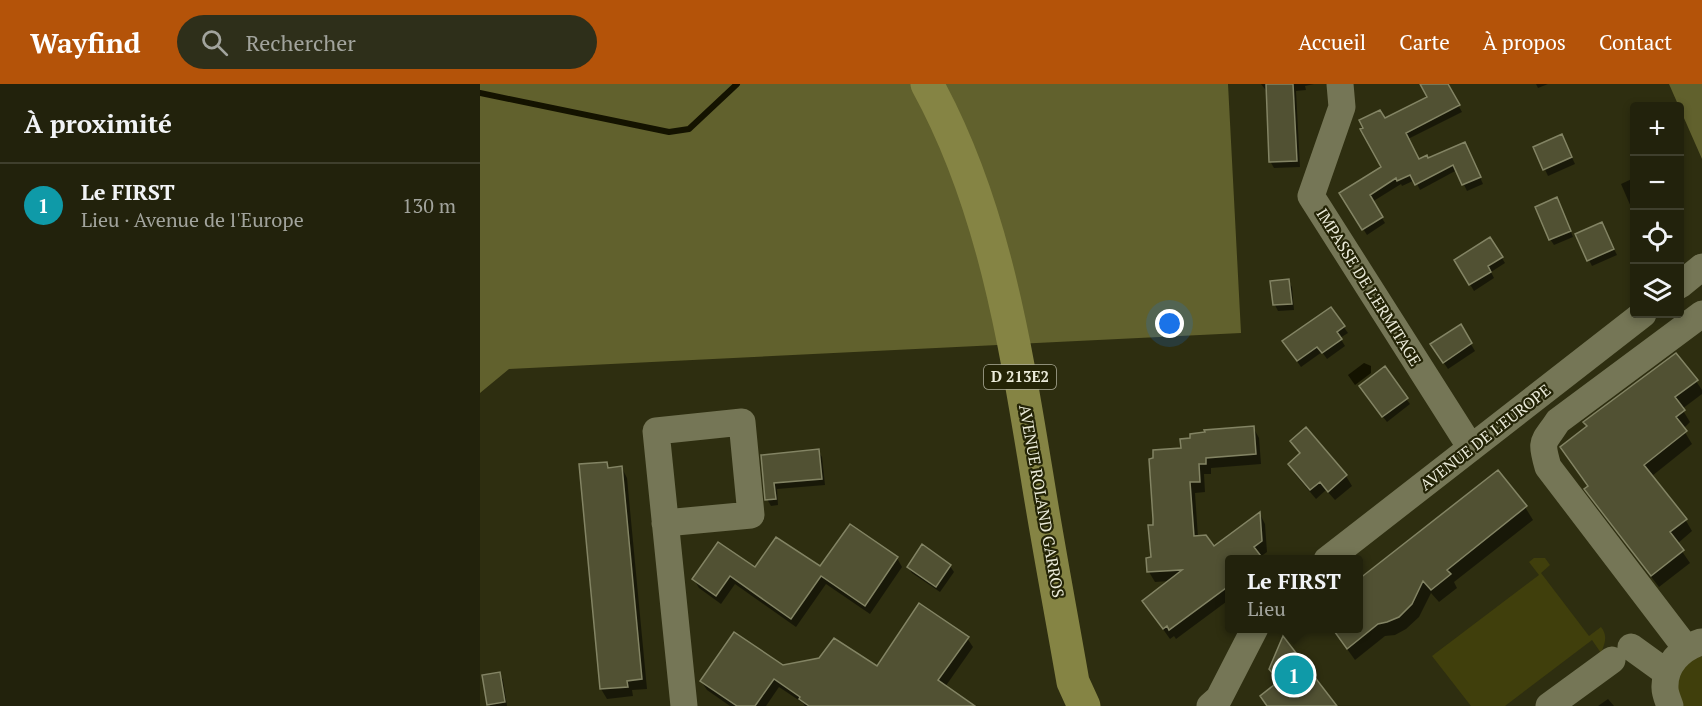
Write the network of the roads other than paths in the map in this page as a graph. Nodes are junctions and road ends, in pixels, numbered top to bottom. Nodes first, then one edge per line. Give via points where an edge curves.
1 (927, 84) edge
2 (1340, 84) edge
3 (1702, 267) edge
4 (1684, 282) edge
5 (1702, 314) edge
6 (1637, 318) edge
7 (1471, 448) junction
8 (665, 522) junction
9 (1333, 555) edge
10 (1252, 633) edge
11 (1697, 642) edge
12 (1667, 673) junction
13 (1075, 698) edge
14 (684, 706) edge
15 (1210, 706) edge
16 (1549, 706) edge
17 (1670, 706) edge

1 - 13 main road, AVENUE ROLAND GARROS / D 213E2 via 959,148 996,261 1023,392
2 - 7 street, IMPASSE DE L'ERMITAGE via 1342,107 1311,196
3 - 4 street
5 - 11 street via 1558,421 1544,441 1548,467
6 - 7 street, AVENUE DE L'EUROPE
7 - 9 street, AVENUE DE L'EUROPE
8 - 8 street via 751,515 742,422 656,430
8 - 14 street
10 - 15 street
11 - 12 street via 1674,659
12 - 16 street via 1621,653
12 - 17 street via 1665,689

